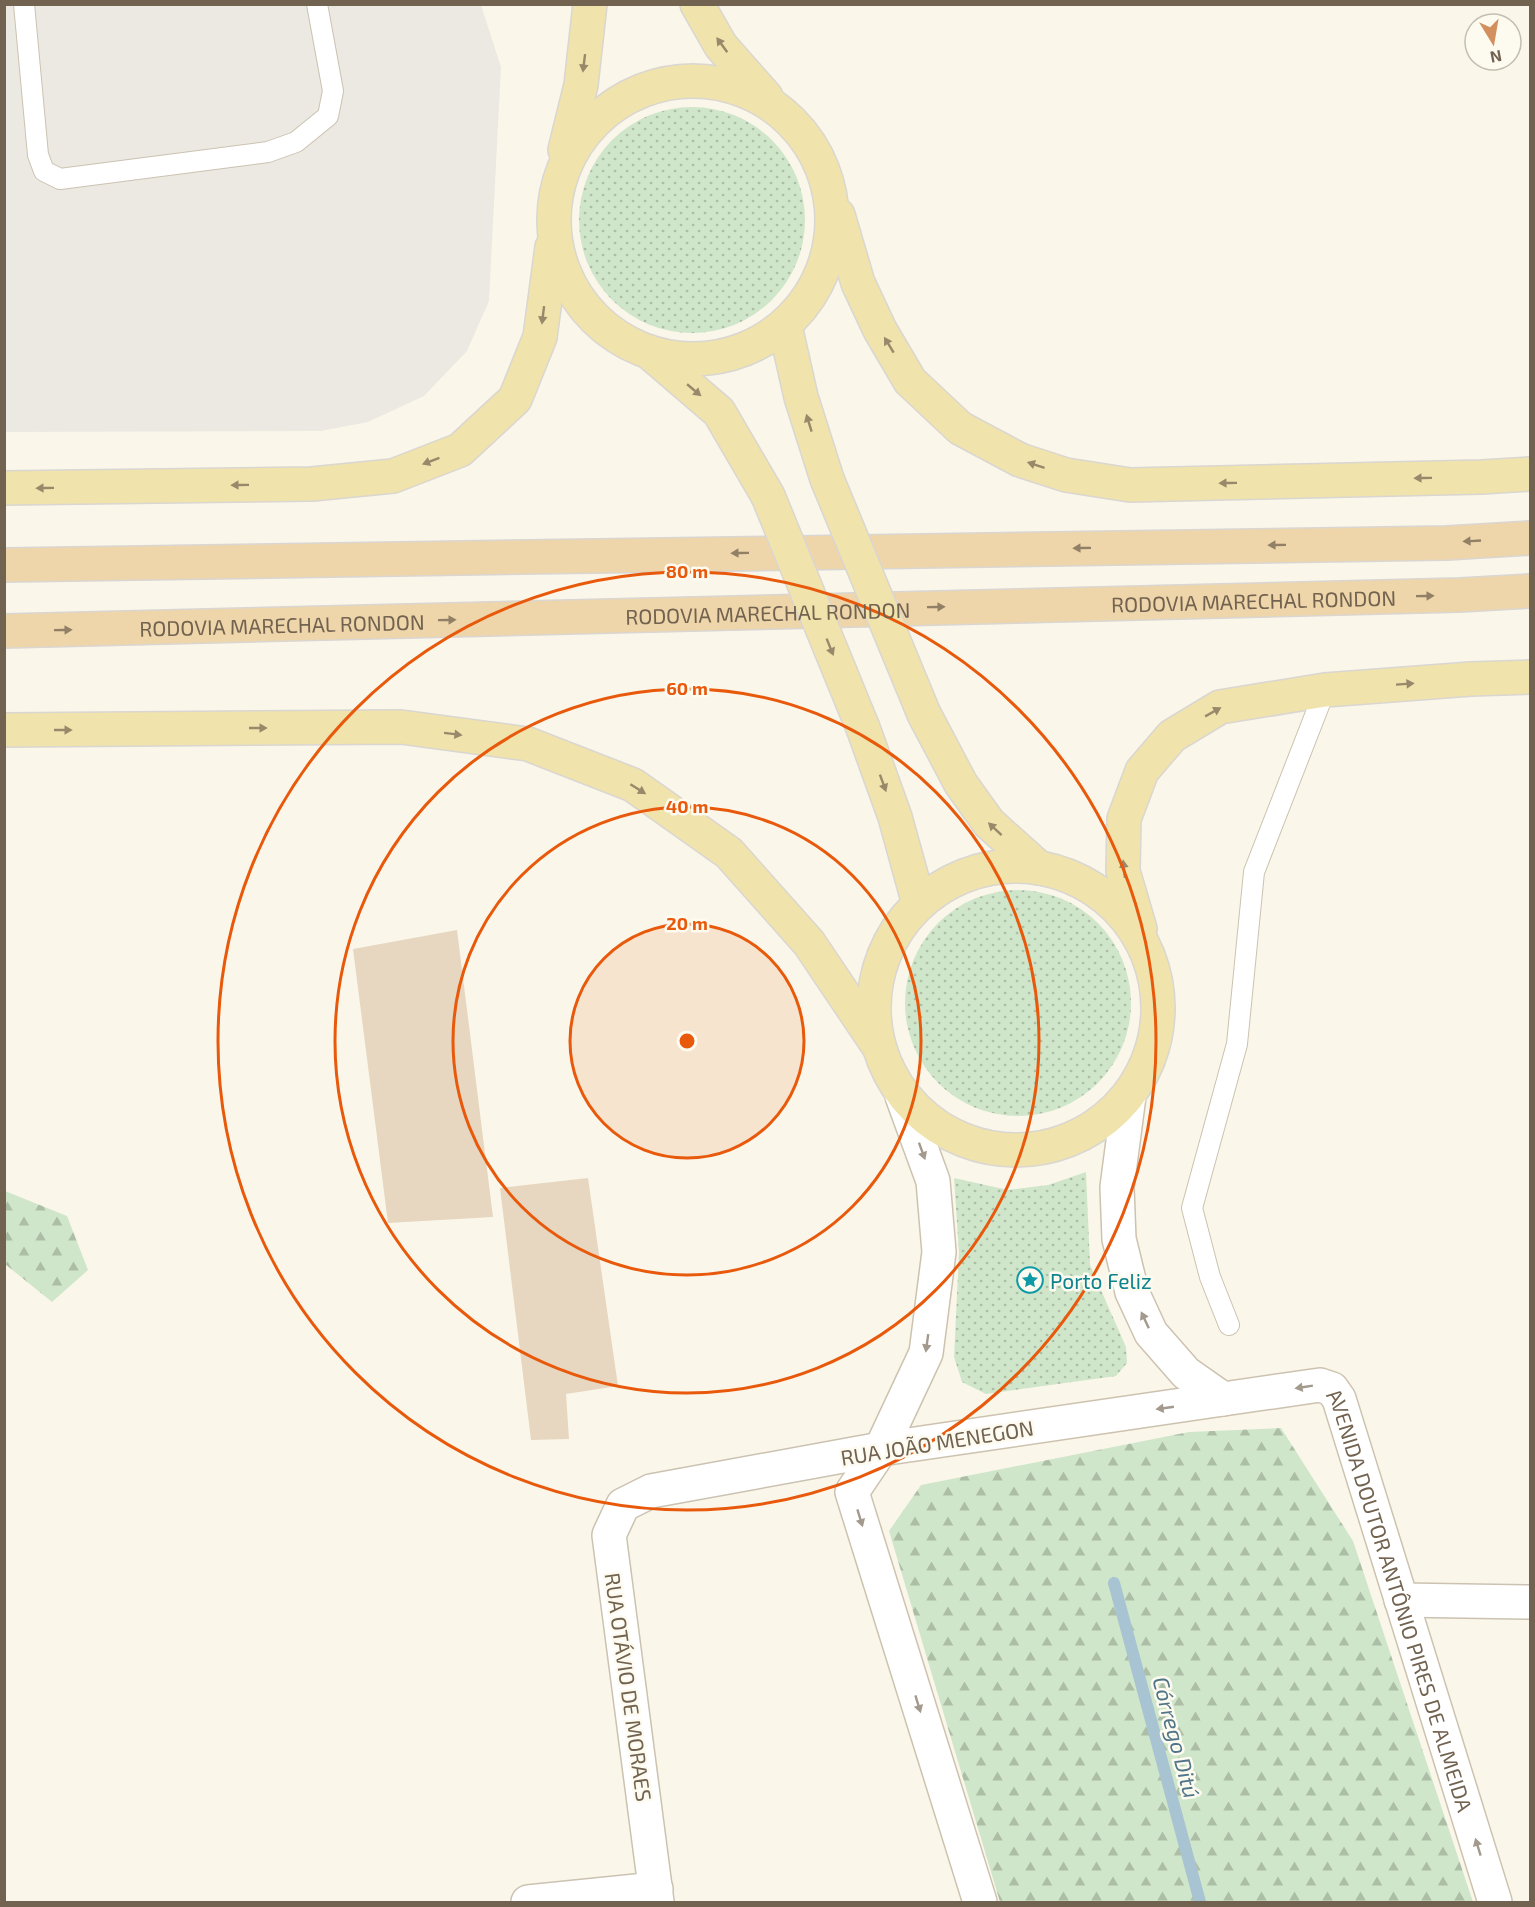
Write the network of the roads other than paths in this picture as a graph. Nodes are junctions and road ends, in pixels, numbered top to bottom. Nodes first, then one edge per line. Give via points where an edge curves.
1 (24, 4) edge
2 (317, 4) edge
3 (590, 4) edge
4 (697, 4) edge
5 (773, 105) junction
6 (560, 174) junction
7 (828, 183) junction
8 (553, 236) junction
9 (784, 326) junction
10 (649, 352) junction
11 (1530, 474) edge
12 (4, 488) edge
13 (1530, 538) edge
14 (4, 565) edge
15 (1530, 591) edge
16 (4, 631) edge
17 (1530, 677) edge
18 (1325, 690) junction
19 (4, 730) edge
20 (1039, 868) junction
21 (919, 904) junction
22 (1145, 945) junction
23 (879, 1047) junction
24 (902, 1096) junction
25 (1129, 1096) junction
26 (1229, 1326) dead end
27 (1223, 1400) junction
28 (881, 1449) junction
29 (651, 1491) joint
30 (1401, 1600) junction
31 (1530, 1602) edge
32 (656, 1896) edge
33 (528, 1902) edge
34 (980, 1902) edge
35 (1495, 1902) edge

1 - 2 lane via 38,155 44,171 60,179 268,152 296,142 328,116 333,91
3 -> 6 main road via 581,85
5 -> 4 main road via 721,46
5 - 6 main road via 735,86 692,80 650,87 610,106 580,136
5 - 7 main road via 808,139
6 - 8 main road
7 - 9 main road via 833,222 827,260 810,296
11 -> 7 main road via 1130,485 1066,475 1020,460 960,428 910,381 858,283
8 - 10 main road via 563,275 584,308 613,335
8 -> 12 main road via 540,337 515,399 460,450 393,476 312,484
9 - 10 main road via 743,350 696,359
20 -> 9 main road, bridge via 989,823 961,784 924,714 826,479
10 -> 21 main road, bridge via 719,412 768,496 863,728 895,817
13 -> 14 highway via 1447,543
16 -> 15 highway, RODOVIA MARECHAL RONDON
18 -> 17 main road
22 -> 18 main road via 1123,871 1124,819 1142,771 1172,736 1220,707
18 - 26 lane via 1254,872 1237,1044 1192,1208 1210,1277
19 -> 23 main road via 401,727 528,744 633,785 729,854 809,943
20 - 21 main road via 996,868 975,874 955,880
20 - 22 main road via 1082,882 1119,909
21 - 23 main road via 894,934 879,970 873,1009
22 - 25 main road via 1158,989 1158,1027 1148,1064
23 - 24 main road
24 - 25 main road via 926,1119 965,1141 1010,1150 1054,1145 1095,1127
24 -> 28 main road via 933,1181 939,1252 926,1353
27 -> 25 main road via 1185,1373 1151,1333 1132,1292 1119,1239 1117,1187
27 -> 28 main road, RUA JOÃO MENEGON
30 -> 27 main road, AVENIDA DOUTOR ANTÔNIO PIRES DE ALMEIDA via 1339,1399 1332,1389 1320,1384
28 - 29 main road, RUA JOÃO MENEGON
28 -> 34 main road via 852,1491
29 - 32 main road, RUA OTÁVIO DE MORAES via 623,1505 609,1535
30 - 31 main road
35 -> 30 main road, AVENIDA DOUTOR ANTÔNIO PIRES DE ALMEIDA
32 - 33 main road

